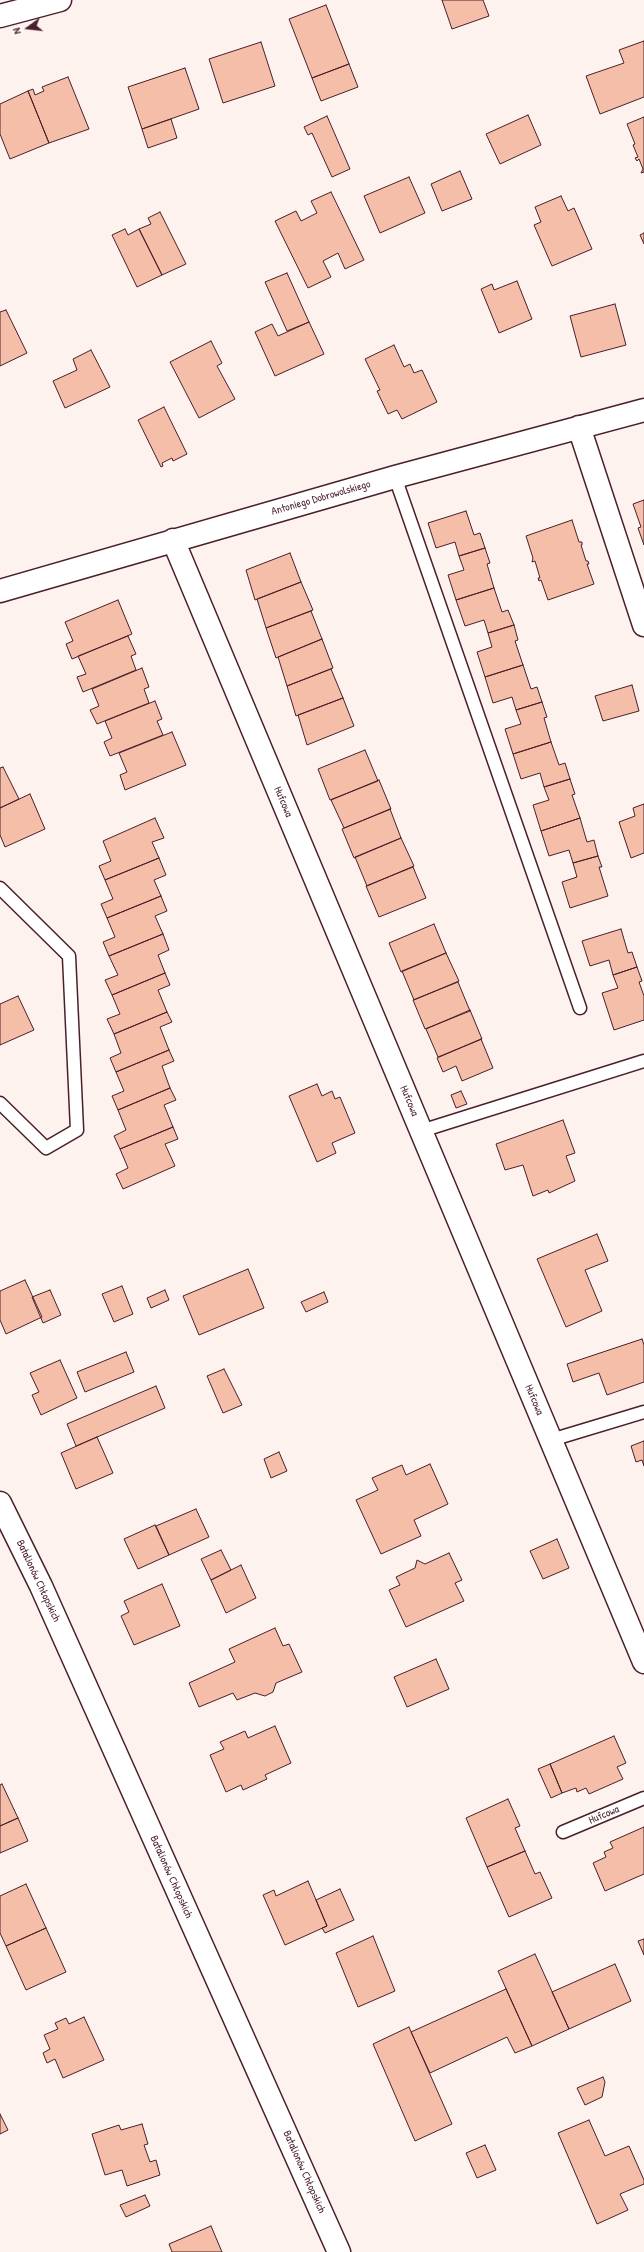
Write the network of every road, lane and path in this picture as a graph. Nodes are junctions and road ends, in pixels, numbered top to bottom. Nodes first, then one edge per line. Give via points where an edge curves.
1 (48, 1) edge
2 (0, 16) edge
3 (644, 410) edge
4 (579, 427) junction
5 (394, 477) junction
6 (173, 540) junction
7 (0, 591) edge
8 (644, 625) edge
9 (0, 888) edge
10 (580, 1008) dead end
11 (644, 1061) edge
12 (0, 1103) edge
13 (422, 1131) junction
14 (644, 1412) edge
15 (551, 1440) junction
16 (0, 1503) edge
17 (644, 1662) edge
18 (644, 1798) edge
19 (564, 1832) dead end
20 (339, 2252) edge

1 - 2 street
3 - 4 street, Antoniego Dobrowolskiego
4 - 5 street, Antoniego Dobrowolskiego
4 - 8 street
5 - 6 street, Antoniego Dobrowolskiego
5 - 10 lane
6 - 7 street, Antoniego Dobrowolskiego
6 - 13 street, Hufcowa
9 - 12 lane via 68,956 77,1130 46,1148
11 - 13 lane
13 - 15 street, Hufcowa
14 - 15 lane
15 - 17 street, Hufcowa
16 - 20 street, Batalionów Chłopskich via 44,1593
18 - 19 lane, Hufcowa

